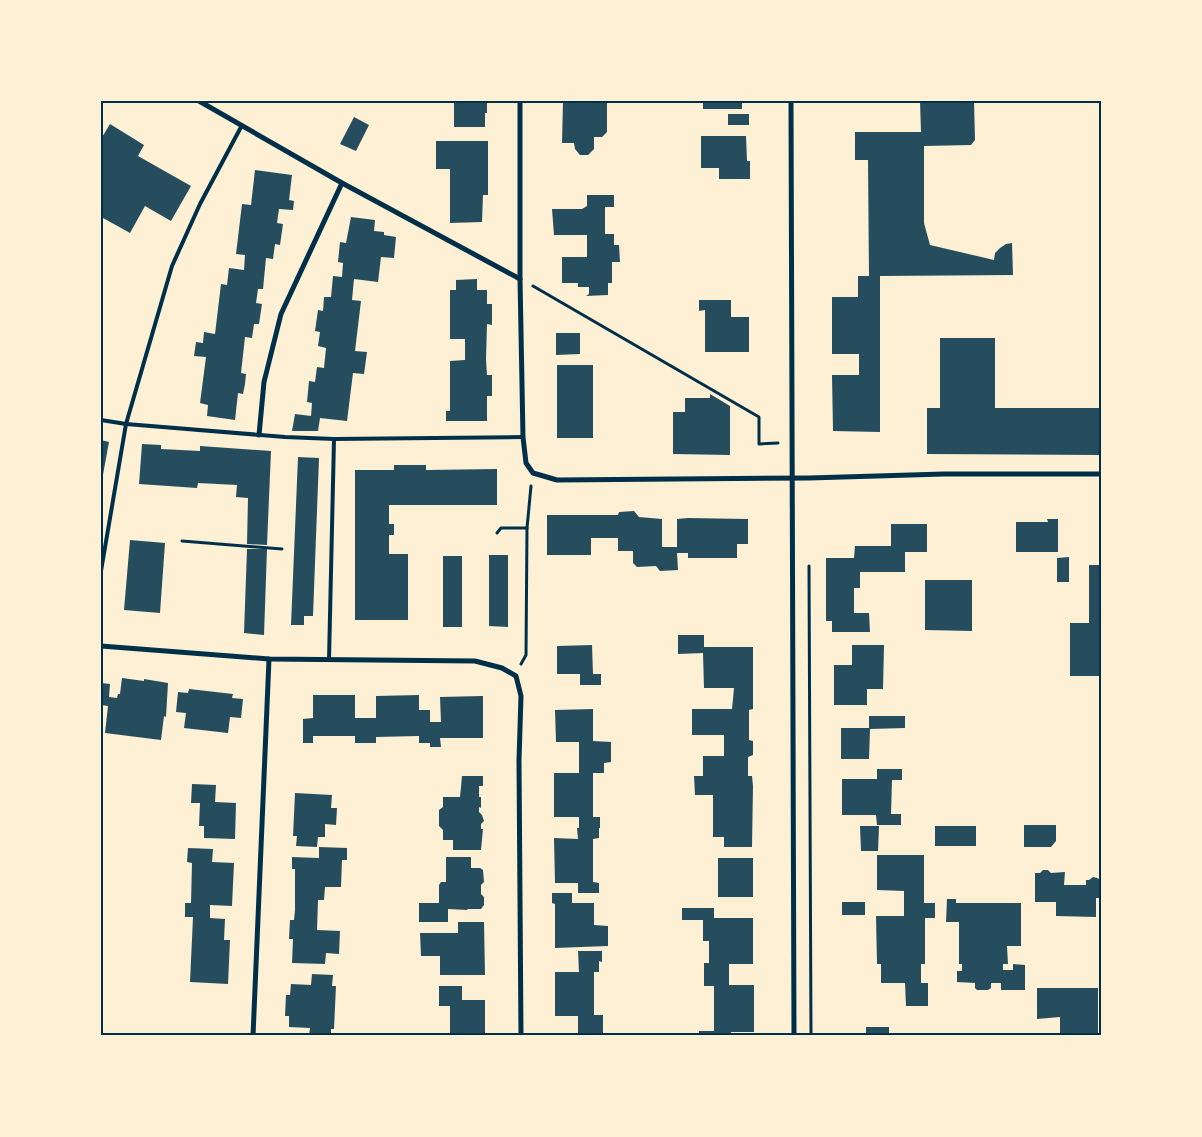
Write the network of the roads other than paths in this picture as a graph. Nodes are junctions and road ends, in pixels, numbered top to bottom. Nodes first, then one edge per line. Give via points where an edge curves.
1 (198, 101) edge
2 (520, 101) edge
3 (791, 101) edge
4 (242, 127) junction
5 (342, 183) junction
6 (520, 279) junction
7 (101, 420) edge
8 (126, 424) junction
9 (259, 435) junction
10 (523, 437) junction
11 (334, 439) junction
12 (1101, 474) edge
13 (791, 478) junction
14 (101, 571) edge
15 (101, 646) edge
16 (269, 659) junction
17 (329, 660) junction
18 (253, 1036) edge
19 (521, 1036) edge
20 (794, 1036) edge

1 - 4 street
2 - 6 street
3 - 13 street
4 - 5 street
4 - 8 lane via 200,204 172,266
5 - 6 street
5 - 9 street via 281,314 264,382
6 - 10 street
7 - 8 lane
8 - 9 lane
8 - 14 lane
9 - 11 lane
10 - 11 lane
10 - 13 street via 526,463 533,473 557,480
11 - 17 lane
12 - 13 street
13 - 20 street
15 - 16 street
16 - 17 street
16 - 18 street
17 - 19 street via 475,661 502,668 516,676 521,696

